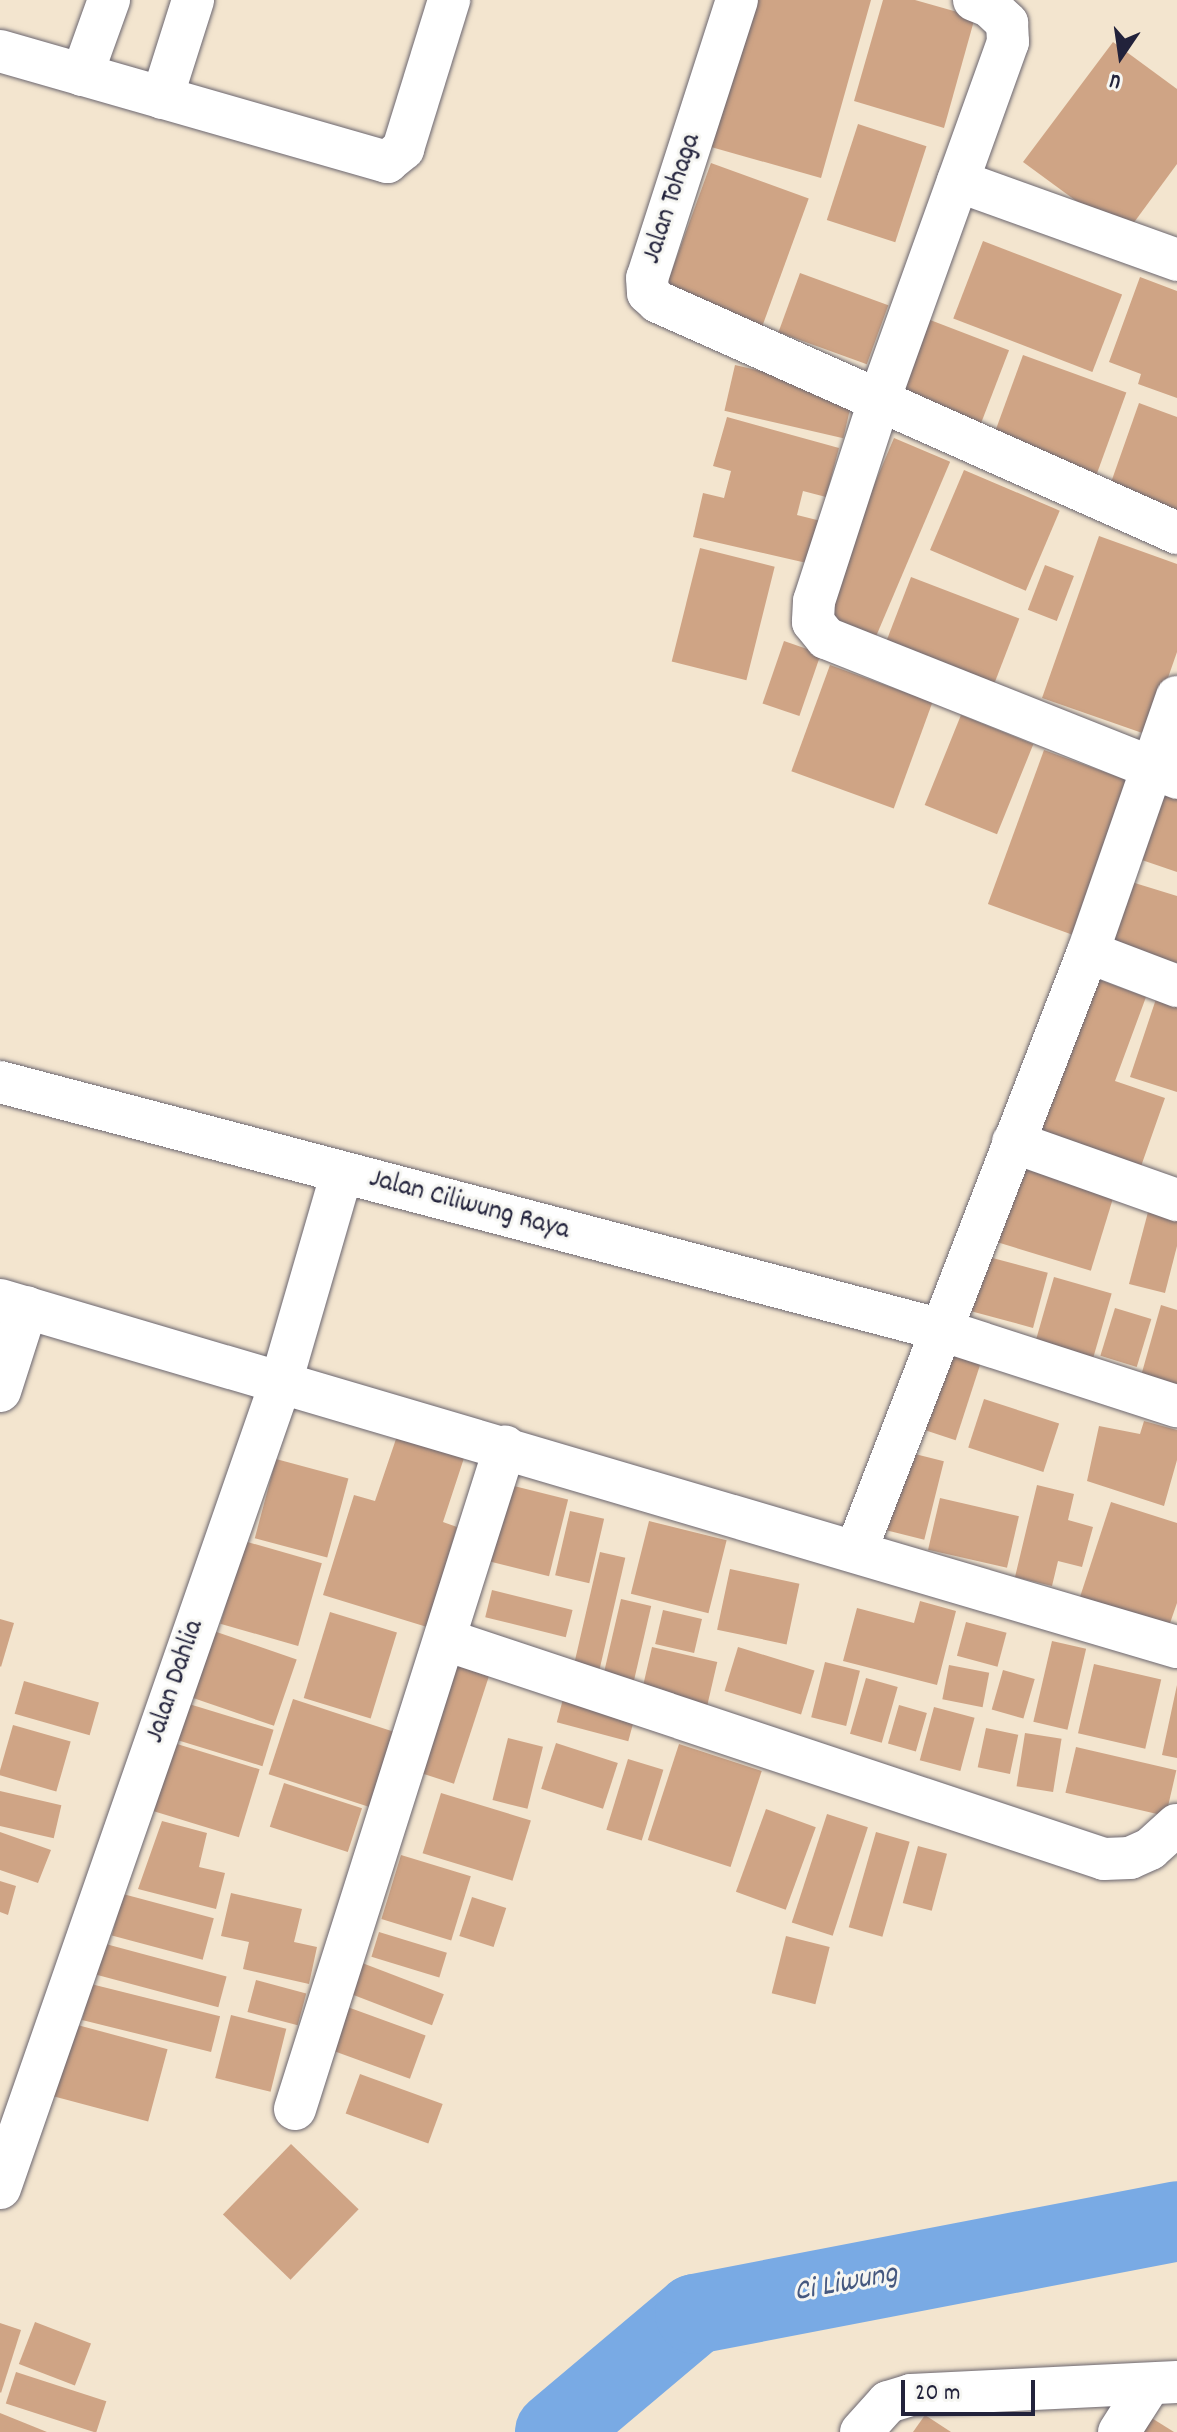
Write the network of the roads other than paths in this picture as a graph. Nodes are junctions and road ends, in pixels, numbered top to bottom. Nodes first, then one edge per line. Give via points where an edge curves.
1 (109, 0) edge
2 (193, 0) edge
3 (449, 0) edge
4 (737, 0) edge
5 (974, 0) edge
6 (0, 51) edge
7 (82, 75) junction
8 (162, 98) junction
9 (958, 181) junction
10 (1177, 260) edge
11 (879, 402) junction
12 (1177, 533) edge
13 (1177, 697) edge
14 (1165, 773) edge
15 (1088, 952) junction
16 (1177, 986) edge
17 (0, 1082) edge
18 (1013, 1142) junction
19 (342, 1173) junction
20 (1177, 1200) edge
21 (13, 1304) edge
22 (938, 1329) junction
23 (282, 1379) junction
24 (0, 1391) edge
25 (1177, 1406) edge
26 (505, 1447) junction
27 (856, 1551) junction
28 (446, 1640) junction
29 (1177, 1647) edge
30 (1177, 1825) edge
31 (295, 2109) dead end
32 (0, 2188) edge
33 (1163, 2384) edge
34 (861, 2432) edge
35 (1119, 2432) edge

1 - 7 street
2 - 8 street
3 - 8 street via 403,149 387,162
4 - 11 street, Jalan Tohaga via 647,278 648,293
5 - 9 street via 1007,23 1008,42
6 - 7 street
7 - 8 street
9 - 10 street
9 - 11 street
11 - 12 street
11 - 14 street via 814,601 813,622 826,638
13 - 14 street
14 - 15 street
15 - 16 street
15 - 18 street
17 - 19 street, Jalan Ciliwung Raya
18 - 20 street
18 - 22 street
19 - 22 street, Jalan Ciliwung Raya
19 - 23 street, Jalan Dahlia
21 - 23 street
21 - 24 street
22 - 25 street, Jalan Ciliwung Raya
22 - 27 street
23 - 26 street
23 - 32 street, Jalan Dahlia
26 - 27 street
26 - 28 street
27 - 29 street
28 - 30 street via 1104,1859 1130,1858 1150,1849
28 - 31 street
33 - 34 street via 911,2395 888,2402
33 - 35 street

